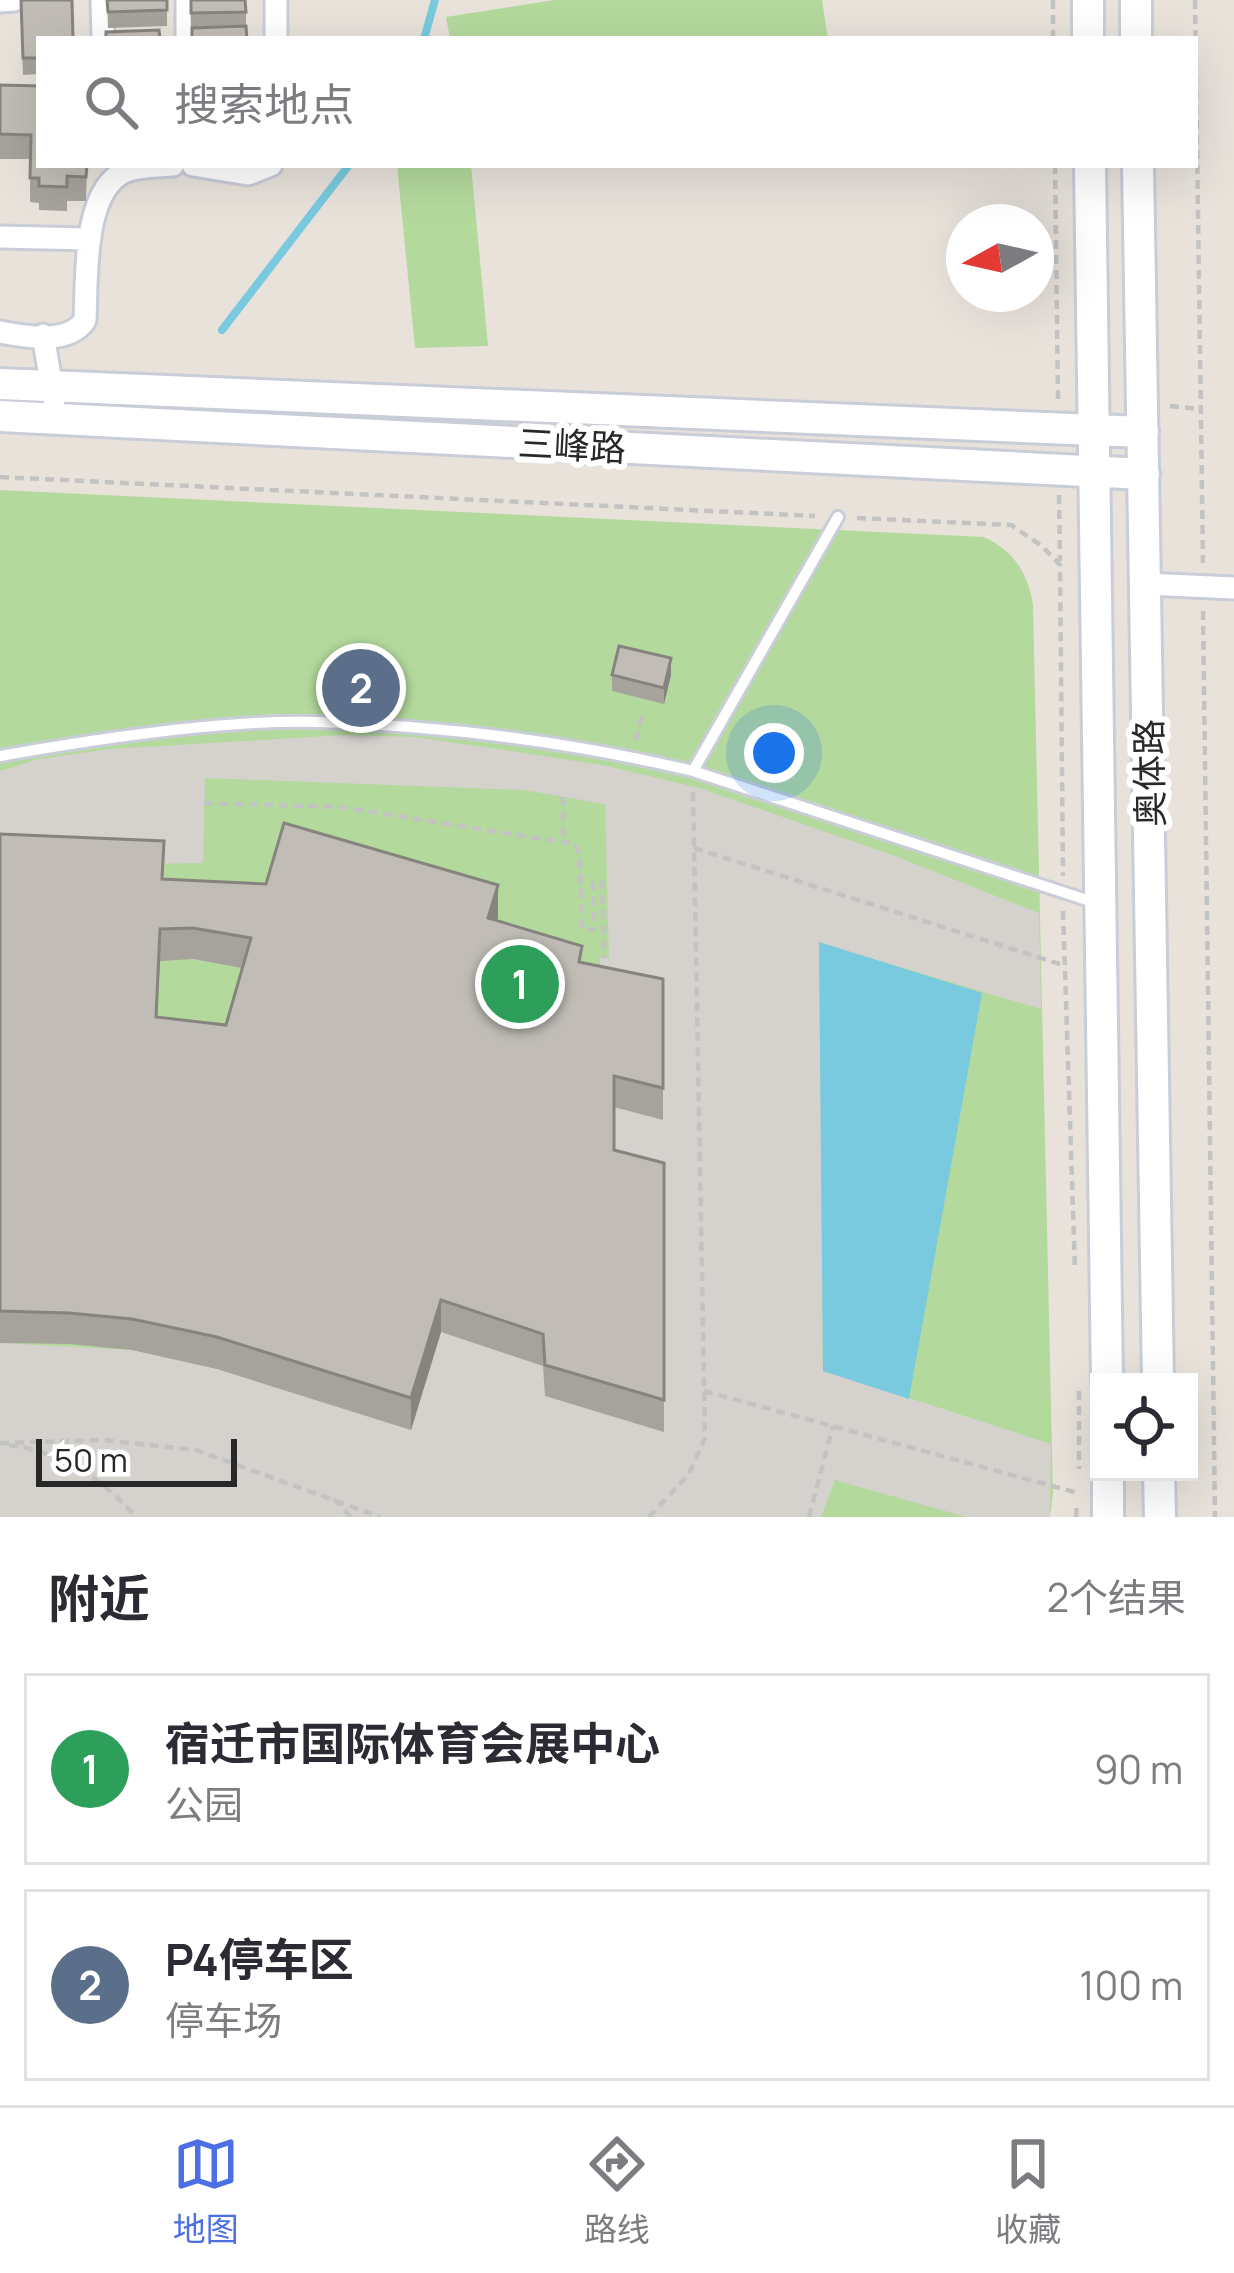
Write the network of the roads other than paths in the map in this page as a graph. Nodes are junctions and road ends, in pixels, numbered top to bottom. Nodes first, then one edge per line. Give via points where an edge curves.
1 (14, 0) edge
2 (102, 0) edge
3 (187, 0) edge
4 (276, 0) edge
5 (1088, 0) edge
6 (1136, 0) edge
7 (0, 1) edge
8 (103, 36) edge
9 (187, 36) edge
10 (276, 36) edge
11 (1088, 36) edge
12 (1136, 36) edge
13 (152, 168) edge
14 (211, 168) edge
15 (263, 168) edge
16 (1090, 168) edge
17 (1138, 168) edge
18 (105, 176) edge
19 (0, 237) edge
20 (88, 239) junction
21 (0, 332) edge
22 (43, 335) junction
23 (0, 384) edge
24 (52, 387) junction
25 (0, 416) edge
26 (58, 419) junction
27 (1094, 430) junction
28 (1143, 432) junction
29 (1094, 471) junction
30 (1144, 474) junction
31 (838, 517) road end
32 (1146, 584) junction
33 (1234, 588) edge
34 (0, 756) edge
35 (693, 771) junction
36 (1099, 904) junction
37 (1093, 1373) edge
38 (1158, 1373) edge
39 (1108, 1481) edge
40 (1160, 1481) edge
41 (1108, 1517) edge
42 (1160, 1517) edge

1 - 7 street
2 - 8 street
3 - 9 street
4 - 10 street
5 - 11 main road
6 - 12 main road
13 - 18 street
14 - 15 street
16 - 27 main road, 奥体路
17 - 28 main road, 奥体路
18 - 20 street
19 - 20 street
20 - 22 street via 85,320 67,336
21 - 22 street
22 - 24 street
23 - 24 main road, 三峰路
24 - 26 street
24 - 27 main road, 三峰路
25 - 26 main road, 三峰路
26 - 29 main road, 三峰路
27 - 28 main road, 三峰路
27 - 29 main road, 奥体路
28 - 30 main road, 奥体路
29 - 30 main road, 三峰路
29 - 36 main road, 奥体路
30 - 32 main road, 奥体路
31 - 35 lane
32 - 33 street
32 - 38 main road, 奥体路
34 - 35 lane via 194,729 316,722 448,731
35 - 36 lane
36 - 37 main road, 奥体路
39 - 41 main road
40 - 42 main road

